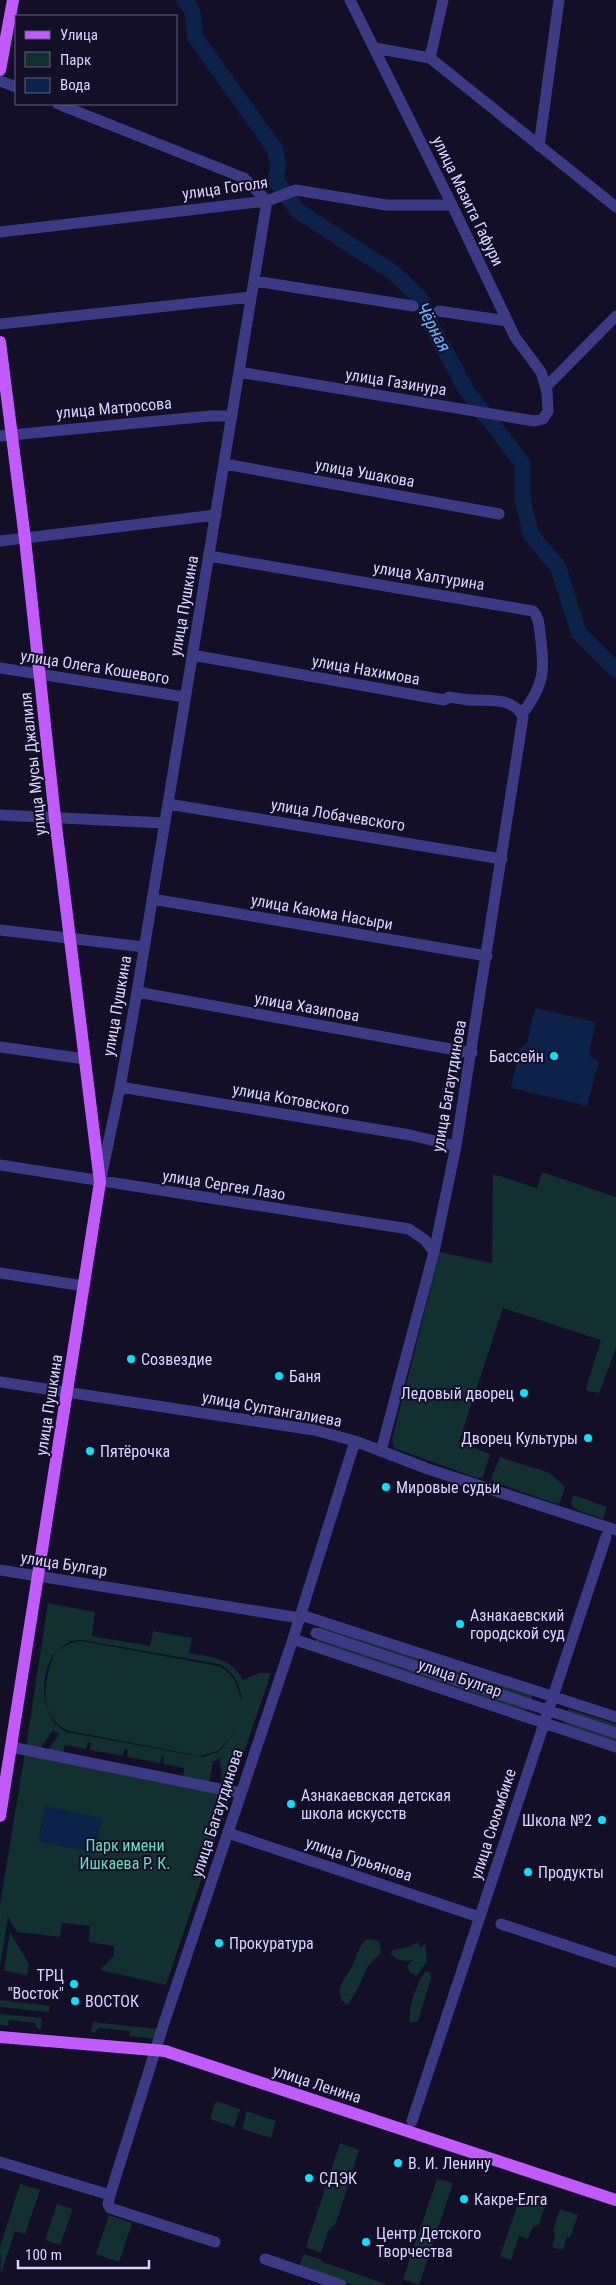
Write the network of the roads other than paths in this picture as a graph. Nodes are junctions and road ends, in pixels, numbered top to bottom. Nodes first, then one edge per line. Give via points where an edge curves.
1 (13, 0) edge
2 (350, 0) edge
3 (443, 0) edge
4 (559, 0) edge
5 (375, 48) junction
6 (2, 52) edge
7 (430, 58) junction
8 (0, 70) edge
9 (0, 81) edge
10 (15, 87) edge
11 (61, 105) edge
12 (538, 146) junction
13 (267, 201) junction
14 (452, 205) junction
15 (616, 207) edge
16 (0, 232) edge
17 (254, 281) junction
18 (251, 298) junction
19 (413, 306) dead end
20 (440, 311) dead end
21 (616, 316) edge
22 (507, 321) junction
23 (0, 324) edge
24 (0, 342) edge
25 (239, 372) junction
26 (546, 387) junction
27 (232, 416) junction
28 (546, 416) joint
29 (6, 435) edge
30 (225, 464) junction
31 (499, 514) dead end
32 (216, 515) junction
33 (25, 538) junction
34 (0, 541) edge
35 (209, 556) junction
36 (192, 655) junction
37 (0, 668) edge
38 (40, 675) junction
39 (185, 697) junction
40 (522, 718) junction
41 (168, 804) junction
42 (0, 815) edge
43 (55, 818) junction
44 (165, 823) junction
45 (502, 859) junction
46 (152, 899) junction
47 (0, 930) edge
48 (70, 938) junction
49 (144, 947) junction
50 (487, 956) junction
51 (136, 992) junction
52 (0, 1047) edge
53 (472, 1054) junction
54 (86, 1059) junction
55 (120, 1087) junction
56 (456, 1146) junction
57 (0, 1165) edge
58 (100, 1182) junction
59 (434, 1252) junction
60 (0, 1273) edge
61 (84, 1286) junction
62 (0, 1382) edge
63 (68, 1394) junction
64 (355, 1441) junction
65 (381, 1451) junction
66 (616, 1530) edge
67 (606, 1537) dead end
68 (0, 1570) edge
69 (38, 1576) junction
70 (301, 1616) junction
71 (316, 1633) dead end
72 (294, 1639) junction
73 (529, 1688) junction
74 (553, 1696) junction
75 (575, 1704) junction
76 (534, 1705) junction
77 (552, 1711) junction
78 (520, 1715) junction
79 (616, 1718) edge
80 (544, 1723) junction
81 (566, 1731) junction
82 (616, 1733) edge
83 (11, 1747) junction
84 (616, 1747) edge
85 (240, 1793) junction
86 (0, 1816) edge
87 (228, 1833) junction
88 (479, 1917) junction
89 (501, 1924) dead end
90 (616, 1962) edge
91 (0, 2037) edge
92 (156, 2049) junction
93 (412, 2121) dead end
94 (0, 2162) edge
95 (110, 2195) junction
96 (616, 2200) edge
97 (216, 2242) dead end
98 (265, 2259) dead end
99 (341, 2285) edge

1 - 6 main road
2 - 5 street, улица Мазита Гафури
3 - 7 street
4 - 12 street
5 - 7 street
5 - 14 street, улица Мазита Гафури
6 - 8 main road
7 - 12 street
9 - 10 street
11 - 13 street via 244,178
12 - 15 street
13 - 14 street, улица Гоголя via 296,190 386,206
13 - 16 street, улица Гоголя
13 - 17 street, улица Пушкина
14 - 22 street, улица Мазита Гафури
17 - 18 street, улица Пушкина
17 - 19 street
18 - 23 street
18 - 25 street, улица Пушкина
20 - 22 street
21 - 26 street
22 - 26 street, улица Мазита Гафури via 517,341 539,368
24 - 29 main road, улица Мусы Джалиля
25 - 27 street, улица Пушкина
25 - 28 street, улица Газинура via 534,421
26 - 28 street, улица Мазита Гафури
27 - 29 street, улица Матросова
27 - 30 street, улица Пушкина
29 - 33 main road, улица Мусы Джалиля
30 - 31 street, улица Ушакова
30 - 32 street, улица Пушкина
32 - 33 street
32 - 35 street, улица Пушкина
33 - 34 street
33 - 38 main road, улица Мусы Джалиля
35 - 36 street, улица Пушкина
35 - 40 street, улица Халтурина via 533,611 538,620 543,669 538,691
36 - 39 street, улица Пушкина
36 - 40 street, улица Нахимова via 444,700 449,697 493,699 512,706
37 - 38 street, улица Олега Кошевого
38 - 39 street, улица Олега Кошевого
38 - 43 main road, улица Мусы Джалиля
39 - 41 street, улица Пушкина
40 - 45 street, улица Багаутдинова
41 - 44 street, улица Пушкина
41 - 45 street, улица Лобачевского
42 - 43 street
43 - 44 street
43 - 48 main road, улица Мусы Джалиля
44 - 46 street, улица Пушкина
45 - 50 street, улица Багаутдинова
46 - 49 street, улица Пушкина
46 - 50 street, улица Каюма Насыри
47 - 48 street
48 - 49 street
48 - 54 main road, улица Мусы Джалиля
49 - 51 street, улица Пушкина
50 - 53 street, улица Багаутдинова
51 - 53 street, улица Хазипова
51 - 55 street, улица Пушкина
52 - 54 street
53 - 56 street, улица Багаутдинова
54 - 58 main road, улица Мусы Джалиля
55 - 56 street, улица Котовского via 410,1135
55 - 58 street, улица Пушкина
56 - 59 street, улица Багаутдинова
57 - 58 street, улица Сергея Лазо
58 - 59 street, улица Сергея Лазо via 409,1229 426,1240
58 - 61 main road, улица Пушкина
59 - 65 street, улица Багаутдинова
60 - 61 street
61 - 63 main road, улица Пушкина
62 - 63 street, улица Султангалиева
63 - 64 street, улица Султангалиева via 314,1430
63 - 69 main road, улица Пушкина
64 - 65 street, улица Султангалиева
64 - 70 street, улица Багаутдинова
65 - 66 street, улица Султангалиева
67 - 74 street, улица Сююмбике
68 - 69 street, улица Булгар
69 - 70 street, улица Булгар
69 - 83 main road, улица Пушкина
70 - 72 street, улица Багаутдинова
70 - 73 street, улица Булгар
71 - 76 street
72 - 78 street, улица Булгар
72 - 85 street, улица Багаутдинова
73 - 74 street, улица Булгар
73 - 76 street via 535,1696
74 - 75 street, улица Булгар
74 - 77 street, улица Сююмбике
75 - 77 street
75 - 79 street, улица Булгар
76 - 77 street
76 - 78 street via 528,1713
77 - 80 street, улица Сююмбике
77 - 81 street via 557,1723
77 - 82 street
78 - 80 street, улица Булгар
80 - 81 street, улица Булгар
80 - 88 street, улица Сююмбике
81 - 84 street, улица Булгар
83 - 85 street
83 - 86 main road, улица Пушкина
85 - 87 street, улица Багаутдинова
87 - 88 street, улица Гурьянова
87 - 92 street, улица Багаутдинова
88 - 93 street, улица Сююмбике
89 - 90 street
91 - 92 main road, улица Ленина
92 - 95 street, улица Багаутдинова
92 - 96 main road, улица Ленина
94 - 95 street
95 - 97 street via 110,2208
98 - 99 street

